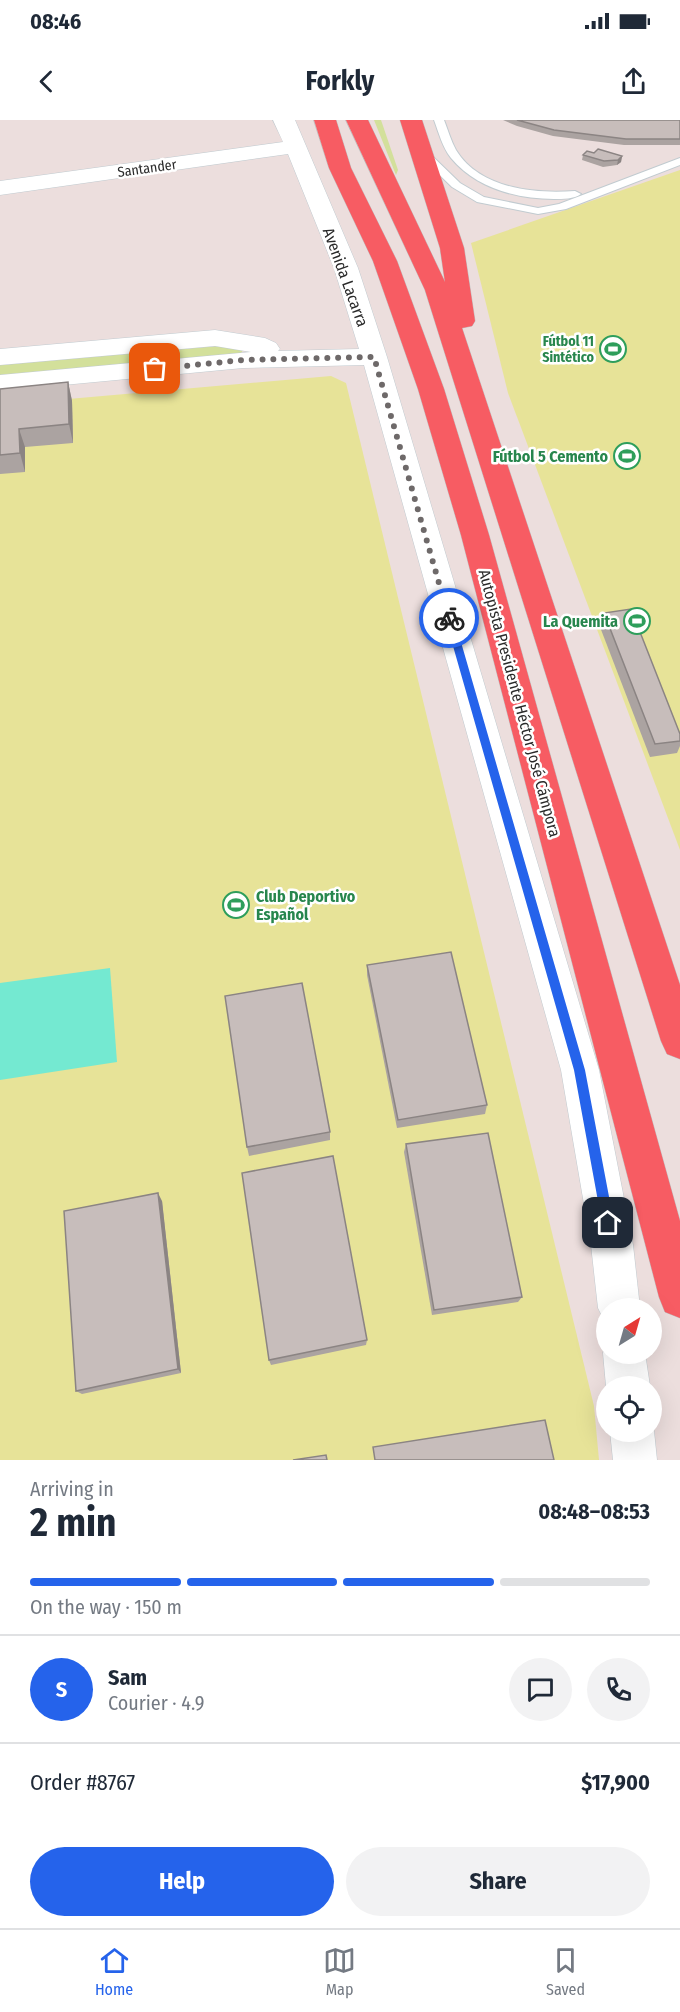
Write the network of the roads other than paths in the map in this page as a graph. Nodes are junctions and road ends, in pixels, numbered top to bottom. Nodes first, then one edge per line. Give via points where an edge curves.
1 (284, 120) edge
2 (308, 120) edge
3 (326, 120) edge
4 (357, 120) edge
5 (388, 120) edge
6 (411, 120) edge
7 (440, 120) edge
8 (294, 147) junction
9 (422, 152) junction
10 (680, 161) edge
11 (340, 168) junction
12 (0, 188) edge
13 (597, 192) junction
14 (437, 290) junction
15 (0, 357) edge
16 (374, 357) junction
17 (285, 358) junction
18 (0, 383) edge
19 (477, 414) junction
20 (680, 1041) edge
21 (680, 1297) edge
22 (618, 1298) edge
23 (633, 1442) edge
24 (635, 1460) edge

1 - 8 street, Avenida Lacarra
2 - 11 highway via 314,135
3 - 11 highway, Autopista Presidente Héctor José Cámpora
4 - 14 highway
5 - 14 highway via 426,233
6 - 9 highway
7 - 13 lane via 452,153 473,174 515,192 555,197
8 - 12 street, Santander
8 - 16 street, Avenida Lacarra via 346,268
9 - 13 lane via 481,200 512,208 538,211 562,207
9 - 19 highway via 452,248
10 - 13 lane
11 - 21 highway, Autopista Presidente Héctor José Cámpora via 385,261 408,320 475,535
14 - 19 highway
15 - 17 street via 215,338 256,344
16 - 17 street
16 - 22 street, Avenida Lacarra via 579,1070 612,1245
17 - 18 street
19 - 20 highway
23 - 24 street

